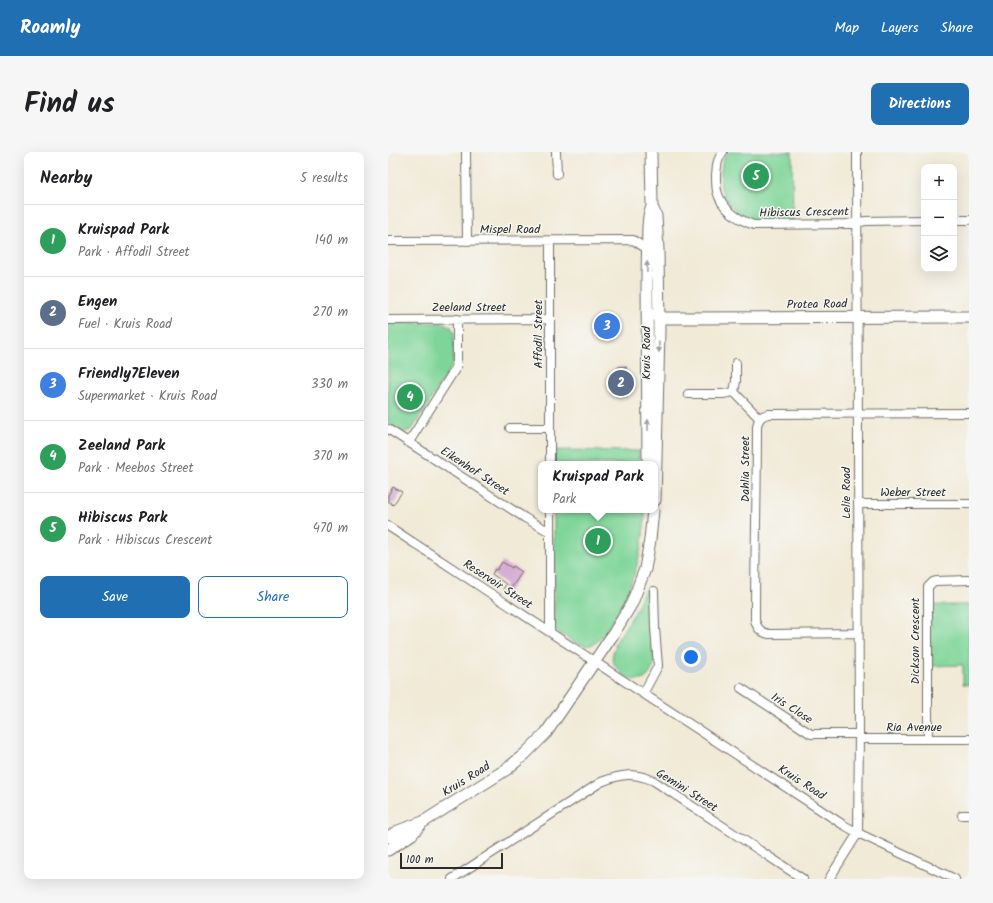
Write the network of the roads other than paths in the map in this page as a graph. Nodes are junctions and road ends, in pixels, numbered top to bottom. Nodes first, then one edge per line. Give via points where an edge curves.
1 (466, 152) edge
2 (556, 152) edge
3 (651, 152) edge
4 (724, 152) edge
5 (857, 152) edge
6 (557, 174) dead end
7 (652, 206) junction
8 (921, 220) edge
9 (957, 220) edge
10 (969, 220) edge
11 (857, 222) junction
12 (648, 227) junction
13 (632, 240) junction
14 (388, 241) edge
15 (467, 241) junction
16 (550, 241) junction
17 (653, 249) junction
18 (857, 316) junction
19 (969, 317) edge
20 (457, 319) junction
21 (550, 319) junction
22 (647, 319) junction
23 (661, 319) junction
24 (388, 320) edge
25 (736, 363) dead end
26 (734, 392) junction
27 (688, 394) dead end
28 (969, 413) edge
29 (858, 414) junction
30 (759, 418) junction
31 (510, 428) dead end
32 (550, 428) junction
33 (388, 429) edge
34 (408, 442) junction
35 (550, 461) edge
36 (648, 461) edge
37 (656, 461) edge
38 (858, 504) junction
39 (969, 504) edge
40 (550, 513) edge
41 (652, 513) edge
42 (388, 526) edge
43 (550, 532) junction
44 (969, 580) edge
45 (654, 591) dead end
46 (550, 632) junction
47 (858, 633) junction
48 (594, 662) junction
49 (740, 688) dead end
50 (643, 694) junction
51 (859, 737) junction
52 (928, 739) junction
53 (969, 739) edge
54 (423, 822) junction
55 (858, 833) junction
56 (388, 837) edge
57 (388, 850) edge
58 (452, 879) edge
59 (803, 879) edge
60 (829, 879) edge
61 (955, 879) edge

1 - 15 street
2 - 6 street
3 - 7 street, Kruis Road
4 - 11 street, Hibiscus Crescent via 718,161 717,192 728,210 741,220 754,225
5 - 11 street, Lelie Road
7 - 12 street, Kruis Road
7 - 17 street, Kruis Road via 656,216
8 - 11 street, Hibiscus Crescent
9 - 10 street
11 - 18 street, Lelie Road
12 - 13 street via 642,235
12 - 17 street, Kruis Road
13 - 16 street, Mispel Road
13 - 17 street
14 - 15 street, Mispel Road
15 - 16 street, Mispel Road
16 - 21 street, Affodil Street
22 -> 17 street, Kruis Road
17 - 23 street, Kruis Road
18 - 19 street, Protea Road
18 - 23 street, Protea Road
18 - 29 street, Lelie Road
20 - 21 street, Zeeland Street
20 - 24 street, Zeeland Street
20 - 34 street via 457,366
21 - 32 street, Affodil Street
22 - 23 street, Protea Road
36 -> 22 street, Kruis Road
23 -> 37 street, Kruis Road
25 - 26 street
26 - 27 street
26 - 30 street
28 - 29 street
29 - 30 street via 768,414
29 - 38 street, Lelie Road
30 - 47 street, Dahlia Street via 756,626 763,633 769,634
31 - 32 street
32 - 35 street, Affodil Street
33 - 34 street, Eikenhof Street
34 - 43 street, Eikenhof Street
38 - 39 street, Weber Street
38 - 47 street, Lelie Road
40 - 43 street
41 - 48 street, Kruis Road via 646,564 638,588 625,615
42 - 46 street, Reservoir Street
43 - 46 street
44 - 52 street, Dickson Crescent via 936,581 928,587
45 - 50 street via 658,666
46 - 48 street, Reservoir Street
47 - 51 street, Lelie Road
48 - 50 street, Kruis Road
48 - 54 street, Kruis Road via 546,733 525,754 507,769
49 - 51 street, Iris Close via 811,734
50 - 55 street, Kruis Road
51 - 52 street, Ria Avenue
51 - 55 street, Lelie Road
52 - 53 street, Ria Avenue
54 - 56 street, Kruis Road
54 - 57 street, Kruis Road via 412,834
55 - 60 street
55 - 61 street, Kruis Road
58 - 59 street, Gemini Street via 601,782 616,776 632,775 654,782

